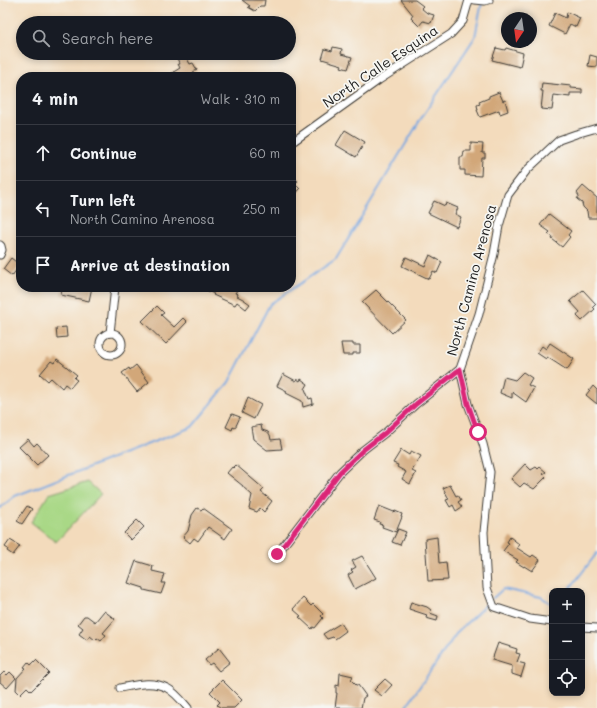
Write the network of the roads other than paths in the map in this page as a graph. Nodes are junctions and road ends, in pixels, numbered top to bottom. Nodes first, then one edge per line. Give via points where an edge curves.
1 (469, 0) edge
2 (475, 0) edge
3 (489, 0) edge
4 (597, 128) edge
5 (296, 139) edge
6 (0, 245) edge
7 (0, 254) edge
8 (114, 292) edge
9 (110, 332) dead end
10 (460, 369) junction
11 (277, 554) dead end
12 (549, 622) edge
13 (585, 627) edge
14 (597, 628) edge
15 (120, 688) dead end
16 (188, 708) edge

1 - 5 street, North Calle Esquina via 463,21 451,34 379,80
2 - 3 street
4 - 10 street, North Camino Arenosa via 559,140 526,170 508,195 479,314
6 - 7 street
8 - 9 street
10 - 11 street, North Camino Arenosa via 416,404 340,472
10 - 12 street via 468,404 490,472 484,532 487,588 494,607 530,619
13 - 14 street
15 - 16 street via 143,683 155,684 167,688

